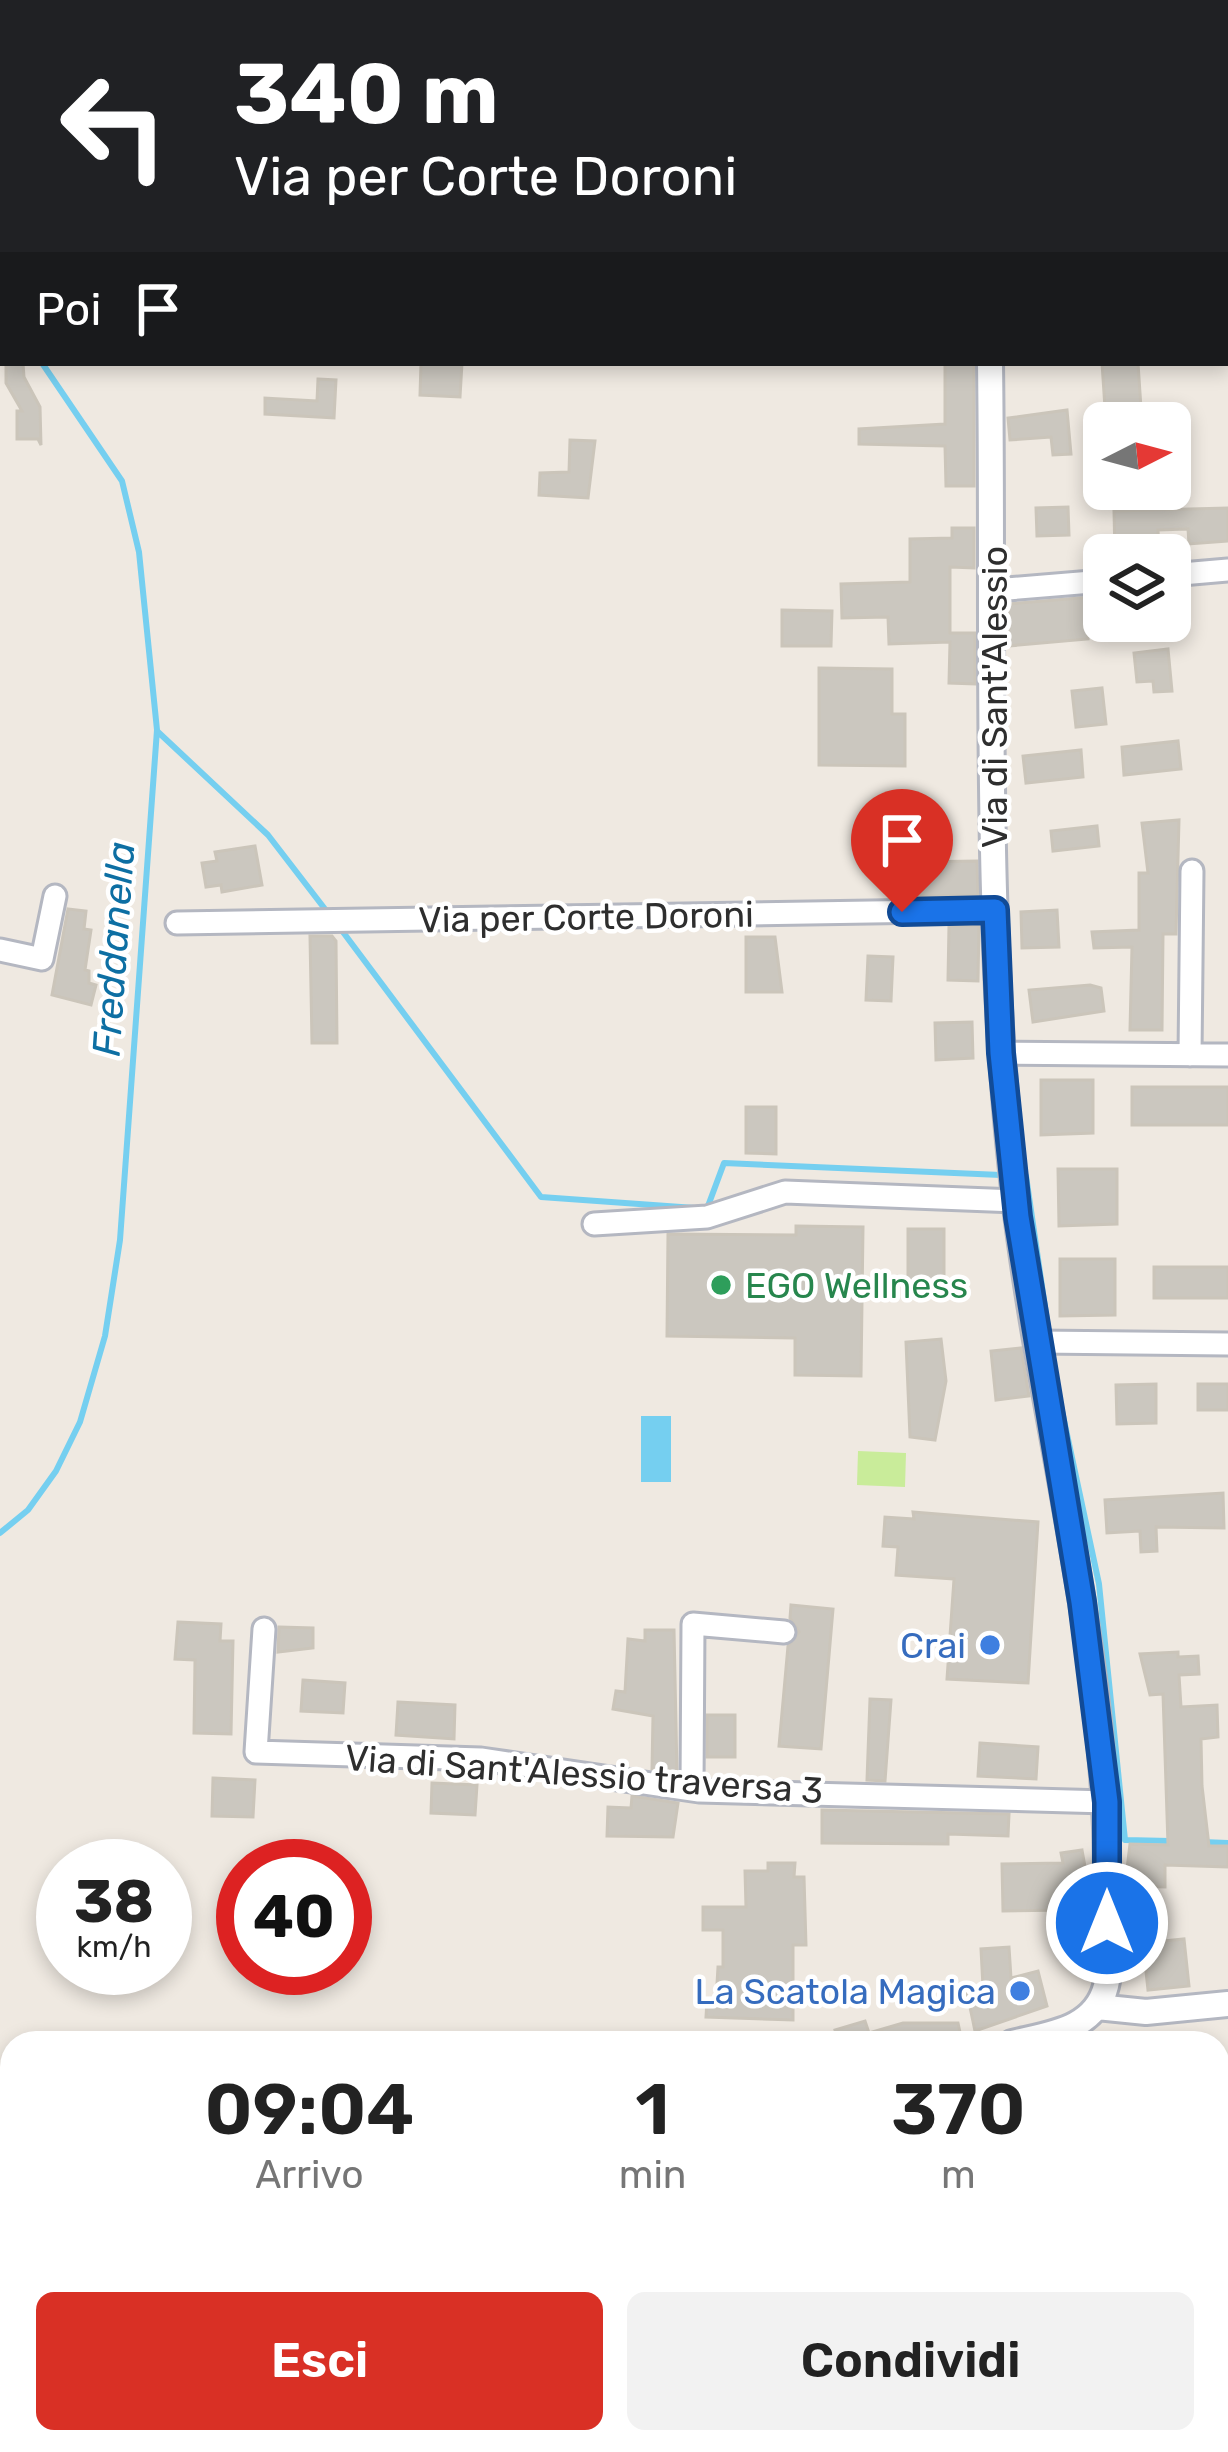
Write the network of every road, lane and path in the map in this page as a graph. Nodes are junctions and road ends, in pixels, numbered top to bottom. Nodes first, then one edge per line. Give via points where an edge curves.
1 (990, 366) edge
2 (1228, 569) edge
3 (1191, 573) edge
4 (1083, 582) edge
5 (995, 590) junction
6 (1192, 871) dead end
7 (55, 896) dead end
8 (995, 910) junction
9 (177, 923) dead end
10 (0, 950) edge
11 (1001, 1053) junction
12 (1190, 1055) junction
13 (1228, 1055) edge
14 (1016, 1201) junction
15 (594, 1224) dead end
16 (1046, 1342) junction
17 (1228, 1345) edge
18 (264, 1629) dead end
19 (784, 1631) dead end
20 (692, 1787) junction
21 (1107, 1802) junction
22 (1228, 2004) edge
23 (1097, 2007) junction
24 (1062, 2031) edge

1 - 5 street, Via di Sant'Alessio
2 - 3 street
4 - 5 street
5 - 8 street, Via di Sant'Alessio
6 - 12 street
7 - 10 street via 42,959
8 - 9 street, Via per Corte Doroni
8 - 11 street, Via di Sant'Alessio
11 - 12 street
11 - 14 street, Via di Sant'Alessio
12 - 13 street
14 - 15 street via 785,1192 707,1217
14 - 16 street, Via di Sant'Alessio
16 - 17 street
16 - 21 street, Via di Sant'Alessio
18 - 20 street, Via di Sant'Alessio traversa 3 via 256,1752 482,1759
19 - 20 street via 692,1624
20 - 21 street, Via di Sant'Alessio traversa 3
21 - 23 street, Via di Sant'Alessio via 1106,1984
22 - 23 street via 1146,2012
23 - 24 street

